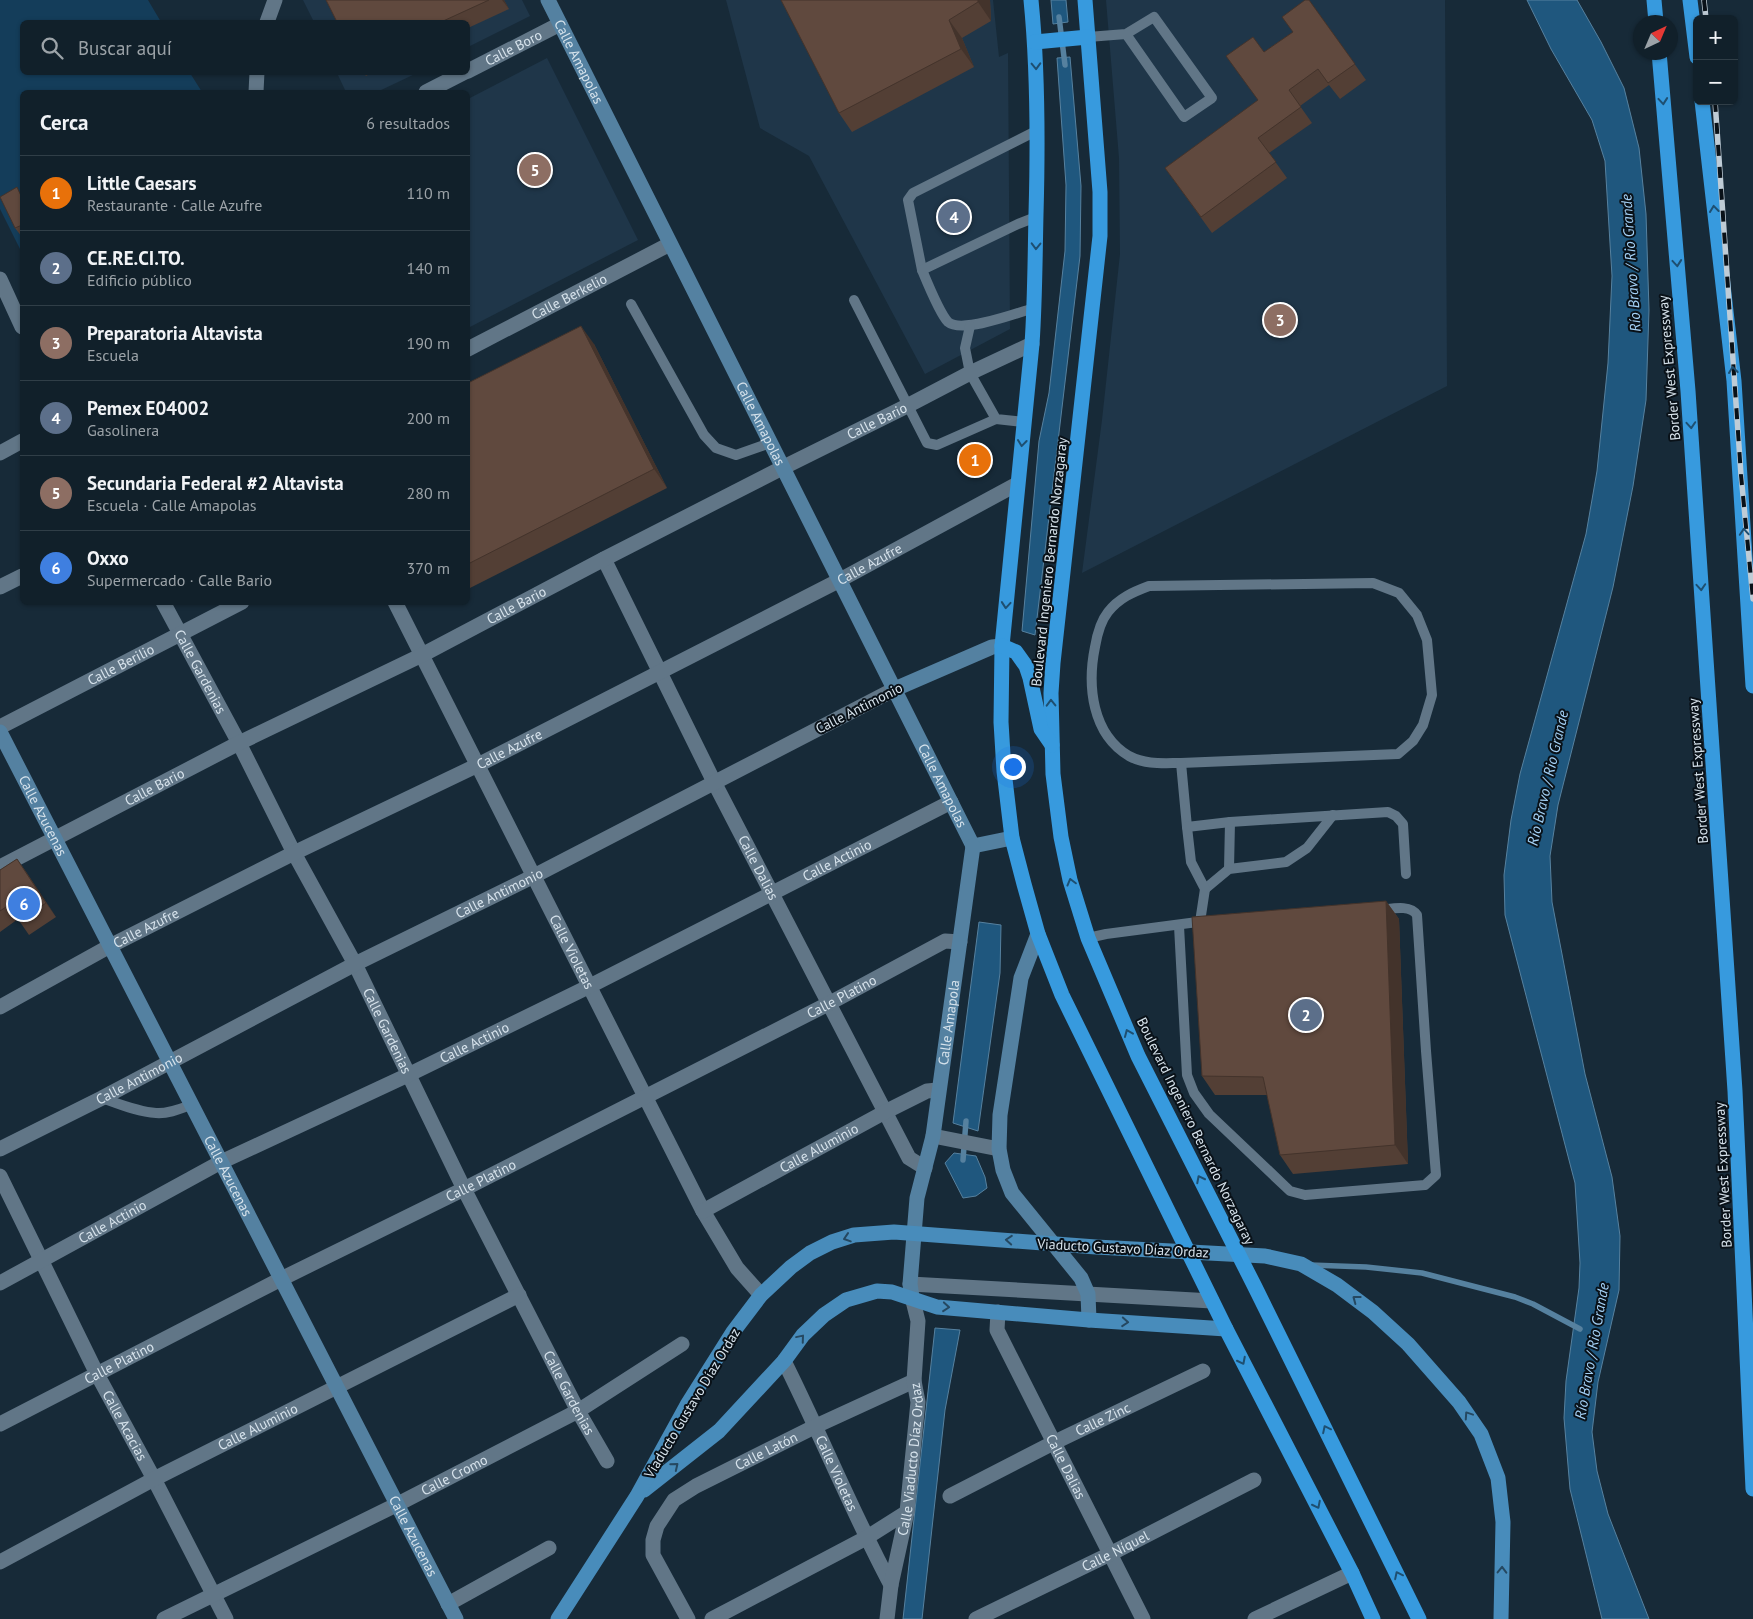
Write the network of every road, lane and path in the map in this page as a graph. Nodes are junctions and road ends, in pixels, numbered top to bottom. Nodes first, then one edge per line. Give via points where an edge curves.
1 (275, 0) edge
2 (548, 0) edge
3 (1031, 0) edge
4 (1085, 0) edge
5 (1654, 0) edge
6 (1690, 0) edge
7 (1655, 15) edge
8 (268, 20) edge
9 (560, 24) junction
10 (1693, 24) edge
11 (1126, 34) junction
12 (1081, 38) junction
13 (1035, 42) junction
14 (1660, 60) edge
15 (470, 70) edge
16 (257, 75) edge
17 (460, 75) edge
18 (256, 90) edge
19 (430, 90) edge
20 (1702, 105) edge
21 (1038, 130) junction
22 (1036, 218) junction
23 (670, 244) junction
24 (922, 270) junction
25 (0, 279) edge
26 (854, 300) dead end
27 (631, 304) dead end
28 (1034, 308) junction
29 (12, 310) edge
30 (20, 324) edge
31 (970, 326) junction
32 (1032, 344) junction
33 (470, 348) edge
34 (970, 373) junction
35 (907, 406) junction
36 (996, 419) junction
37 (1024, 422) junction
38 (20, 442) edge
39 (770, 443) junction
40 (0, 453) edge
41 (782, 468) junction
42 (1017, 484) junction
43 (604, 559) junction
44 (20, 577) edge
45 (840, 580) junction
46 (0, 587) edge
47 (165, 605) edge
48 (236, 605) edge
49 (397, 605) edge
50 (180, 634) junction
51 (1002, 646) junction
52 (422, 655) junction
53 (661, 672) junction
54 (1753, 686) edge
55 (895, 688) junction
56 (0, 727) edge
57 (0, 732) edge
58 (239, 743) junction
59 (1052, 745) junction
60 (1181, 763) junction
61 (478, 765) junction
62 (714, 782) junction
63 (951, 802) junction
64 (1333, 815) junction
65 (1230, 822) junction
66 (1187, 826) junction
67 (55, 838) junction
68 (1012, 838) junction
69 (973, 846) junction
70 (294, 853) junction
71 (0, 867) edge
72 (1229, 869) junction
73 (1406, 874) dead end
74 (534, 876) junction
75 (1205, 889) junction
76 (771, 893) junction
77 (1369, 911) edge
78 (1220, 920) edge
79 (1200, 922) junction
80 (1179, 926) junction
81 (1038, 934) junction
82 (1088, 938) junction
83 (960, 942) junction
84 (110, 946) junction
85 (354, 964) junction
86 (590, 986) junction
87 (828, 1004) junction
88 (0, 1007) edge
89 (170, 1061) junction
90 (408, 1075) junction
91 (938, 1090) junction
92 (646, 1097) junction
93 (102, 1098) junction
94 (191, 1105) junction
95 (885, 1112) junction
96 (933, 1136) junction
97 (999, 1148) junction
98 (0, 1149) edge
99 (221, 1162) junction
100 (925, 1168) junction
101 (0, 1176) edge
102 (464, 1189) junction
103 (703, 1211) junction
104 (41, 1262) junction
105 (281, 1279) junction
106 (0, 1283) edge
107 (911, 1285) junction
108 (1088, 1294) junction
109 (519, 1295) junction
110 (761, 1295) junction
111 (1212, 1301) junction
112 (998, 1312) junction
113 (1089, 1320) junction
114 (1226, 1329) junction
115 (682, 1344) dead end
116 (784, 1361) junction
117 (1203, 1371) dead end
118 (97, 1374) junction
119 (914, 1381) junction
120 (337, 1387) junction
121 (578, 1411) junction
122 (0, 1424) edge
123 (816, 1426) junction
124 (1053, 1443) junction
125 (607, 1461) dead end
126 (154, 1479) junction
127 (1254, 1480) dead end
128 (1753, 1489) edge
129 (637, 1496) junction
130 (950, 1496) dead end
131 (398, 1504) junction
132 (907, 1512) junction
133 (866, 1538) junction
134 (549, 1548) dead end
135 (1110, 1554) junction
136 (0, 1562) edge
137 (1352, 1573) junction
138 (891, 1585) junction
139 (213, 1595) junction
140 (448, 1604) junction
141 (164, 1619) edge
142 (226, 1619) edge
143 (456, 1619) edge
144 (558, 1619) edge
145 (688, 1619) edge
146 (712, 1619) edge
147 (887, 1619) edge
148 (976, 1619) edge
149 (1143, 1619) edge
150 (1255, 1619) edge
151 (1373, 1619) edge
152 (1419, 1619) edge
153 (1501, 1619) edge

1 - 8 street
2 - 9 street, Calle Amapolas
3 - 13 highway
4 - 12 highway, Boulevard Ingeniero Bernardo Norzagaray
5 - 7 highway
6 - 10 highway
9 - 15 street, Calle Boro
9 - 23 street, Calle Amapolas
11 - 11 lane via 1184,117 1212,98 1154,17
11 - 12 lane
12 - 13 highway
59 -> 12 highway, Boulevard Ingeniero Bernardo Norzagaray via 1053,663 1100,236 1100,192
13 -> 21 highway
14 -> 128 highway, Border West Expressway via 1688,391 1734,1072
16 - 18 street
17 - 19 street, Calle Boro
54 -> 20 highway via 1734,381
21 - 22 highway
21 - 24 lane via 914,192 908,200
22 - 24 lane
22 -> 28 highway
23 - 33 street, Calle Berkelio
23 - 39 street, Calle Amapolas
24 - 31 lane via 946,320 956,326
25 - 29 street
26 - 35 lane
27 - 39 lane via 704,435 716,448 736,455
28 - 31 lane
28 - 32 highway
29 - 30 street
31 - 34 lane via 965,348
32 - 34 street, Calle Bario
32 - 37 highway
34 - 35 street, Calle Bario
34 - 36 lane
35 - 36 lane via 927,443 937,445
35 - 41 street, Calle Bario
36 - 37 lane
37 -> 42 highway
38 - 40 street
39 - 41 street, Calle Amapolas
41 - 43 street, Calle Bario
41 - 45 street, Calle Amapolas
42 - 45 street, Calle Azufre
42 -> 51 highway
43 - 52 street, Calle Bario
43 - 53 street, Calle Dalias
44 - 46 street
45 - 53 street, Calle Azufre
45 - 55 street, Calle Amapolas
47 - 50 street, Calle Gardenias
48 - 50 street, Calle Berilio
49 - 52 street, Calle Violetas
50 - 56 street, Calle Berilio
50 - 58 street, Calle Gardenias
51 - 55 street, Calle Antimonio via 992,647
51 - 59 highway via 1016,652 1026,666 1041,729
51 - 68 highway via 1004,771
52 - 58 street, Calle Bario
52 - 61 street, Calle Violetas
53 - 61 street, Calle Azufre
53 - 62 street, Calle Dalias
55 - 62 street, Calle Antimonio
55 - 63 street, Calle Amapolas
57 - 67 street, Calle Azucenas
58 - 67 street, Calle Bario
58 - 70 street, Calle Gardenias
82 -> 59 highway, Boulevard Ingeniero Bernardo Norzagaray via 1061,837
60 - 60 lane via 1148,763 1130,756 1111,741 1097,716 1092,695 1092,662 1098,630 1107,613 1128,594 1149,586 1373,583 1399,593 1417,615 1427,640 1432,695 1423,725 1413,741 1398,754
60 - 66 lane
61 - 70 street, Calle Azufre
61 - 74 street, Calle Violetas
62 - 74 street, Calle Antimonio
62 - 76 street, Calle Dalias
63 - 69 street, Calle Amapolas
63 - 76 street, Calle Actinio
64 - 65 lane
64 - 72 lane via 1307,848 1286,862
64 - 73 lane via 1388,812 1396,816 1403,824
65 - 66 lane
65 - 72 lane
66 - 75 lane via 1191,862
67 - 71 street, Calle Bario
67 - 84 street, Calle Azucenas
68 - 69 street
68 - 81 highway
69 - 83 street, Calle Amapola
70 - 84 street, Calle Azufre
70 - 85 street, Calle Gardenias
72 - 75 lane
74 - 85 street, Calle Antimonio
74 - 86 street, Calle Violetas
75 - 79 lane
76 - 86 street, Calle Actinio
76 - 87 street, Calle Dalias
77 - 80 lane via 1409,908 1417,915 1436,1175 1425,1185 1305,1195 1290,1191 1209,1114 1194,1093 1187,1074
78 - 79 lane
79 - 80 lane
80 - 82 lane
81 - 97 street via 1021,978 1000,1115
81 - 111 highway via 1062,995
152 -> 82 highway, Boulevard Ingeniero Bernardo Norzagaray via 1138,1056
83 - 87 street, Calle Platino via 946,941
83 - 91 street, Calle Amapola
84 - 88 street, Calle Azufre
84 - 89 street, Calle Azucenas
85 - 89 street, Calle Antimonio
85 - 90 street, Calle Gardenias
86 - 90 street, Calle Actinio
86 - 92 street, Calle Violetas
87 - 92 street, Calle Platino
87 - 95 street, Calle Dalias
89 - 93 street, Calle Antimonio
89 - 94 street, Calle Azucenas
90 - 99 street, Calle Actinio
90 - 102 street, Calle Gardenias
91 - 95 street, Calle Aluminio via 928,1091
91 - 96 street, Calle Amapola
92 - 102 street, Calle Platino
92 - 103 street, Calle Violetas
93 - 94 lane via 156,1113
93 - 98 street, Calle Antimonio
94 - 99 street, Calle Azucenas
95 - 100 street, Calle Dalias via 909,1158
95 - 103 street, Calle Aluminio
96 - 97 street
96 - 100 street, Calle Amapola
97 - 108 street via 1012,1193 1081,1278
99 - 104 street, Calle Actinio
99 - 105 street, Calle Azucenas
100 - 107 street, Calle Amapola via 917,1198
101 - 104 street, Calle Acacias
102 - 105 street, Calle Platino
102 - 109 street, Calle Gardenias
103 - 110 street, Calle Violetas via 737,1268
104 - 106 street, Calle Actinio
104 - 118 street, Calle Acacias
105 - 118 street, Calle Platino
105 - 120 street, Calle Azucenas
107 - 108 street
107 -> 112 main road, Viaducto Gustavo Díaz Ordaz via 937,1307
116 -> 107 main road, Viaducto Gustavo Díaz Ordaz via 803,1335 846,1300 877,1291 892,1292
107 - 119 street, Calle Viaducto Díaz Ordaz via 918,1321
108 - 111 street
108 - 113 street
109 - 120 street, Calle Aluminio
109 - 121 street, Calle Gardenias
110 - 129 main road, Viaducto Gustavo Díaz Ordaz via 733,1332 687,1405
153 -> 110 main road, Viaducto Gustavo Díaz Ordaz via 1503,1522 1498,1478 1481,1434 1408,1344 1338,1285 1301,1264 1265,1256 894,1232 854,1235 832,1242 790,1267
111 - 114 highway
112 - 113 main road, Viaducto Gustavo Díaz Ordaz
112 - 124 street, Calle Dalias via 997,1330
113 -> 114 main road, Viaducto Gustavo Díaz Ordaz
114 -> 137 highway
115 - 121 street, Calle Cromo
116 - 123 street, Calle Violetas
129 -> 116 main road, Viaducto Gustavo Díaz Ordaz via 718,1430
117 - 124 street, Calle Zinc
118 - 122 street, Calle Platino
118 - 126 street, Calle Acacias
119 - 123 street, Calle Latón
119 - 132 street, Calle Viaducto Díaz Ordaz via 918,1402
120 - 126 street, Calle Aluminio
120 - 131 street, Calle Azucenas
121 - 125 street, Calle Gardenias
121 - 131 street, Calle Cromo
123 - 133 street, Calle Violetas
123 - 145 street, Calle Latón via 674,1500 657,1526 653,1554
124 - 130 street, Calle Zinc
124 - 135 street, Calle Dalias
126 - 136 street, Calle Aluminio
126 - 139 street, Calle Acacias
127 - 135 street, Calle Níquel
129 - 144 main road, Viaducto Gustavo Díaz Ordaz
131 - 139 street, Calle Cromo
131 - 140 street, Calle Azucenas
132 - 133 street
132 - 138 street, Calle Viaducto Díaz Ordaz
133 - 138 street, Calle Violetas
133 - 146 street
134 - 140 street
135 - 148 street, Calle Níquel
135 - 149 street, Calle Dalias
137 - 150 street
137 - 151 highway
138 - 147 street, Calle Viaducto Díaz Ordaz
139 - 141 street, Calle Cromo
139 - 142 street, Calle Acacias
140 - 143 street, Calle Azucenas

